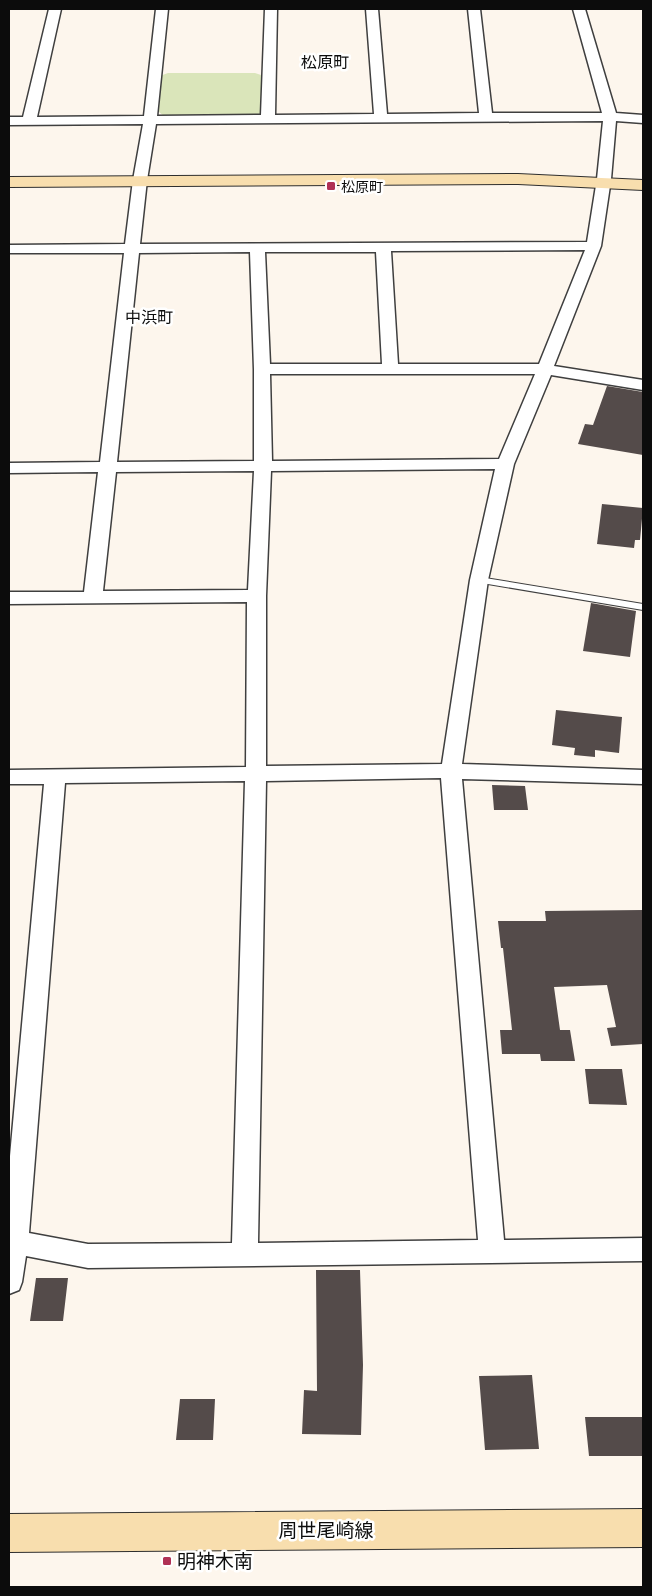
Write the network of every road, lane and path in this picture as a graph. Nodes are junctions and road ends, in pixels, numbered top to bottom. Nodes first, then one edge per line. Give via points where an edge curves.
1 (55, 9) edge
2 (162, 9) edge
3 (271, 9) edge
4 (372, 9) edge
5 (474, 9) edge
6 (579, 9) edge
7 (486, 117) junction
8 (610, 117) junction
9 (268, 119) junction
10 (381, 119) junction
11 (643, 119) edge
12 (150, 120) junction
13 (9, 121) edge
14 (29, 121) junction
15 (140, 180) junction
16 (9, 182) edge
17 (603, 182) junction
18 (643, 185) edge
19 (383, 246) junction
20 (594, 246) junction
21 (257, 247) junction
22 (132, 248) junction
23 (9, 249) edge
24 (390, 368) junction
25 (262, 369) junction
26 (546, 369) junction
27 (643, 385) edge
28 (505, 464) junction
29 (264, 466) junction
30 (9, 468) edge
31 (106, 468) junction
32 (479, 580) junction
33 (257, 596) junction
34 (93, 597) junction
35 (9, 598) edge
36 (643, 607) edge
37 (451, 771) junction
38 (256, 773) junction
39 (55, 776) junction
40 (9, 777) edge
41 (643, 777) edge
42 (12, 1242) edge
43 (643, 1250) edge
44 (492, 1251) junction
45 (245, 1254) junction
46 (9, 1282) edge
47 (643, 1528) edge
48 (9, 1533) edge

1 - 14 street
2 - 12 street
3 - 9 street
4 - 10 street
5 - 7 street
6 - 8 street
7 - 8 street
7 - 10 street
8 - 11 street
8 - 17 street
9 - 10 street
9 - 12 street
12 - 14 street
12 - 15 street
13 - 14 street
15 - 16 street
15 - 17 street via 518,179
15 - 22 street
17 - 18 street
17 - 20 street
19 - 20 street
19 - 21 street
19 - 24 street
20 - 26 street
21 - 22 street
21 - 25 street
22 - 23 street
22 - 31 street
24 - 25 street
24 - 26 street
25 - 29 street
26 - 27 street
26 - 28 street
28 - 29 street
28 - 32 street
29 - 31 street
29 - 33 street
30 - 31 street
31 - 34 street
32 - 36 lane
32 - 37 street
33 - 34 street
33 - 38 street
34 - 35 street
37 - 38 street
37 - 41 street
37 - 44 street
38 - 39 street
38 - 45 street
39 - 40 street
39 - 42 street
42 - 45 street via 88,1256
42 - 46 street
43 - 44 street
44 - 45 street
47 - 48 street, 周世尾崎線

